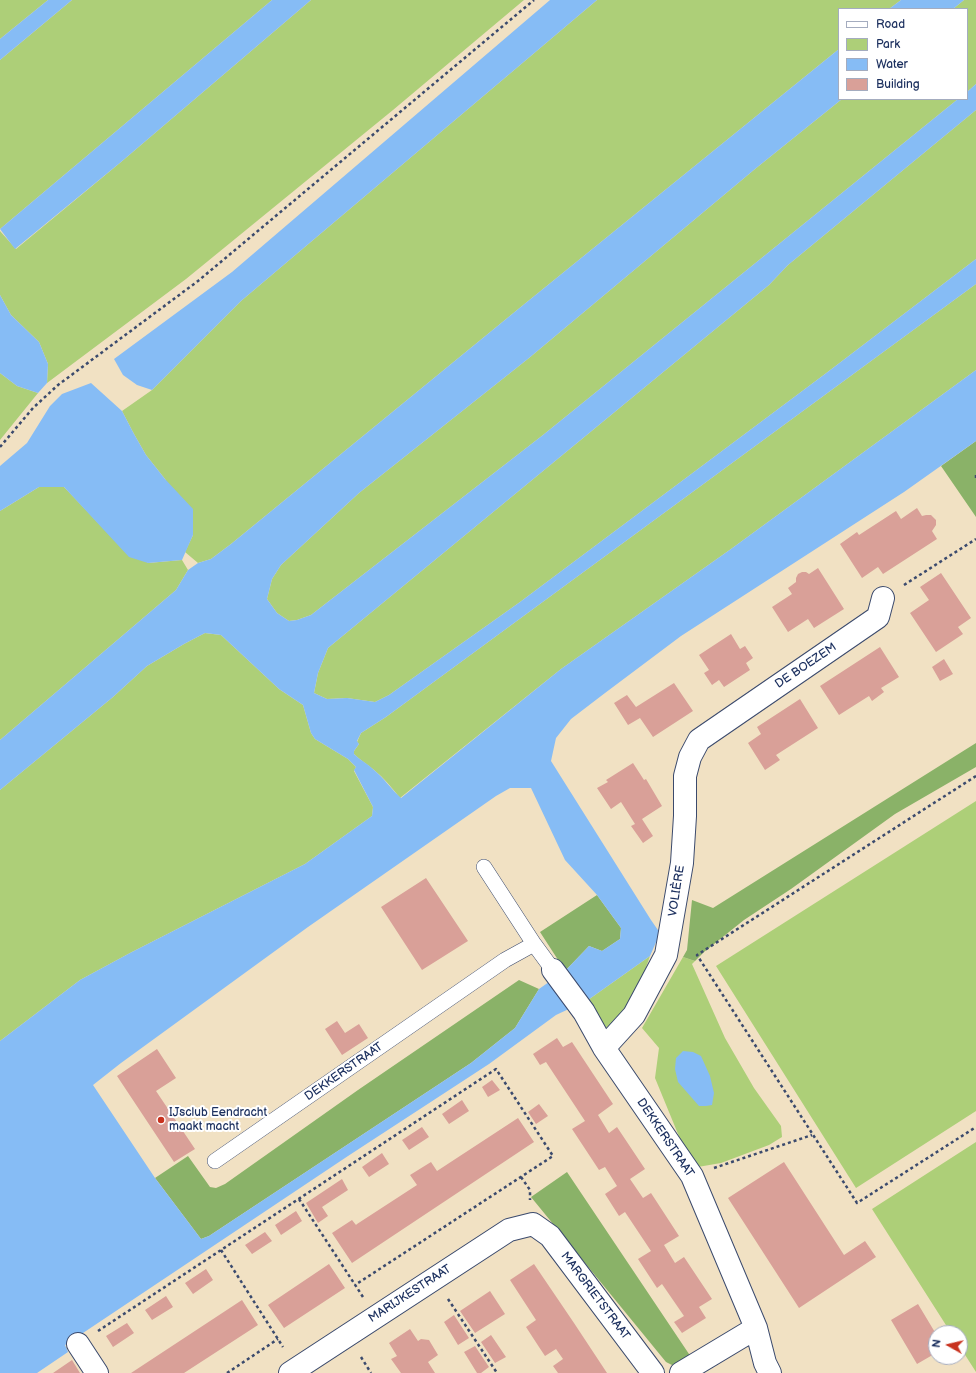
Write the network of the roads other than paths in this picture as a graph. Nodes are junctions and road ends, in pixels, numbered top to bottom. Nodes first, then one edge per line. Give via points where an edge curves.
1 (883, 598) road end
2 (717, 726) joint
3 (484, 867) dead end
4 (534, 944) junction
5 (553, 970) joint
6 (604, 1048) junction
7 (215, 1161) dead end
8 (533, 1224) joint
9 (756, 1328) junction
10 (78, 1344) road end
11 (294, 1371) edge
12 (97, 1373) edge
13 (653, 1373) edge
14 (681, 1373) edge
15 (770, 1373) edge

1 - 2 street, DE BOEZEM via 878,616
2 - 6 street, VOLIÈRE via 699,740 690,757 685,776 682,863 666,955 634,1014
3 - 4 lane, DEKKERSTRAAT
4 - 5 lane, DEKKERSTRAAT
4 - 7 lane, DEKKERSTRAAT via 505,960
5 - 6 street, DEKKERSTRAAT via 584,1012
6 - 9 street, DEKKERSTRAAT via 692,1176
8 - 11 street, MARIJKESTRAAT via 509,1230
8 - 13 street, MARGRIETSTRAAT via 550,1236
9 - 14 street
9 - 15 street, DEKKERSTRAAT
10 - 12 street

